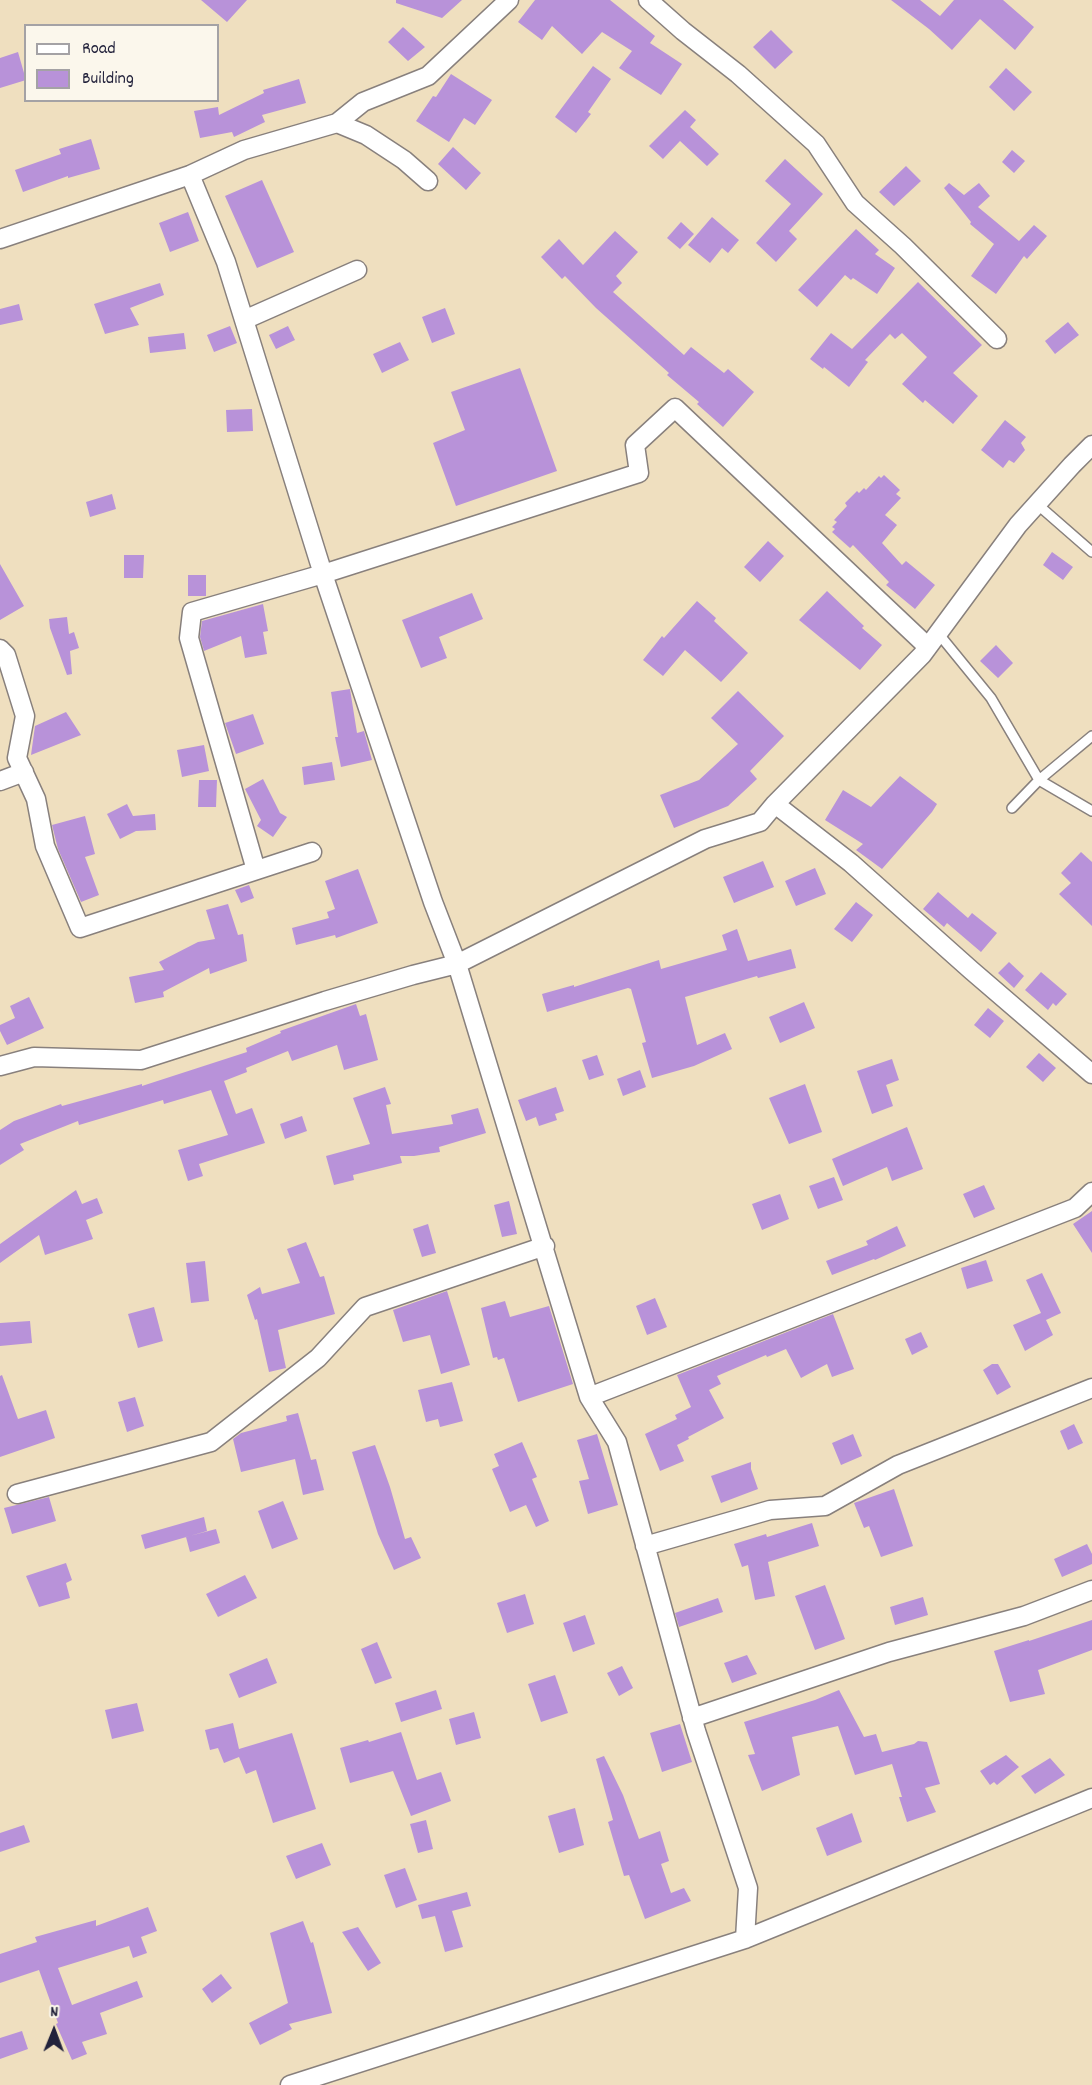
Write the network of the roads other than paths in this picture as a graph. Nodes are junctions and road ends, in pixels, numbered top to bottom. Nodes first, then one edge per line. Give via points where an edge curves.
1 (509, 0) edge
2 (648, 0) edge
3 (338, 123) junction
4 (190, 175) junction
5 (428, 181) dead end
6 (0, 239) edge
7 (357, 270) dead end
8 (244, 320) junction
9 (997, 339) dead end
10 (1092, 445) edge
11 (1037, 504) junction
12 (1092, 552) edge
13 (322, 574) junction
14 (933, 640) junction
15 (0, 649) edge
16 (1092, 736) edge
17 (24, 772) junction
18 (1039, 780) junction
19 (0, 781) edge
20 (775, 804) junction
21 (1012, 808) dead end
22 (1092, 811) edge
23 (312, 852) dead end
24 (256, 870) junction
25 (457, 964) junction
26 (0, 1065) edge
27 (1092, 1074) edge
28 (1092, 1192) edge
29 (544, 1246) junction
30 (1092, 1388) edge
31 (590, 1397) junction
32 (17, 1494) dead end
33 (645, 1546) junction
34 (1092, 1590) edge
35 (692, 1718) junction
36 (1092, 1798) edge
37 (745, 1940) junction
38 (290, 2085) edge

1 - 3 street via 428,76 363,102
2 - 9 street via 816,144 855,203
3 - 4 street via 244,150
3 - 5 street via 366,135
4 - 6 street
4 - 8 street via 226,262
7 - 8 street
8 - 13 street
10 - 11 street
11 - 12 lane
11 - 14 street
13 - 14 street via 639,473 635,446 675,408
13 - 24 street via 192,612 189,638
13 - 25 street
14 - 18 lane via 991,699
14 - 20 street
15 - 17 street via 6,655 25,716 17,758
16 - 18 lane
17 - 19 street
17 - 24 street via 36,799 45,846 80,928
18 - 21 lane
18 - 22 lane
20 - 25 street via 760,822 705,839
20 - 27 street via 851,863
23 - 24 street
25 - 26 street via 141,1059 34,1057
25 - 29 street
28 - 31 street via 1075,1208
29 - 31 street
29 - 32 street via 365,1307 318,1358 211,1442
30 - 33 street via 898,1465 825,1506 770,1510
31 - 33 street via 617,1442
33 - 35 street
34 - 35 street via 1024,1616 889,1652
35 - 37 street via 748,1888
36 - 37 street
37 - 38 street

